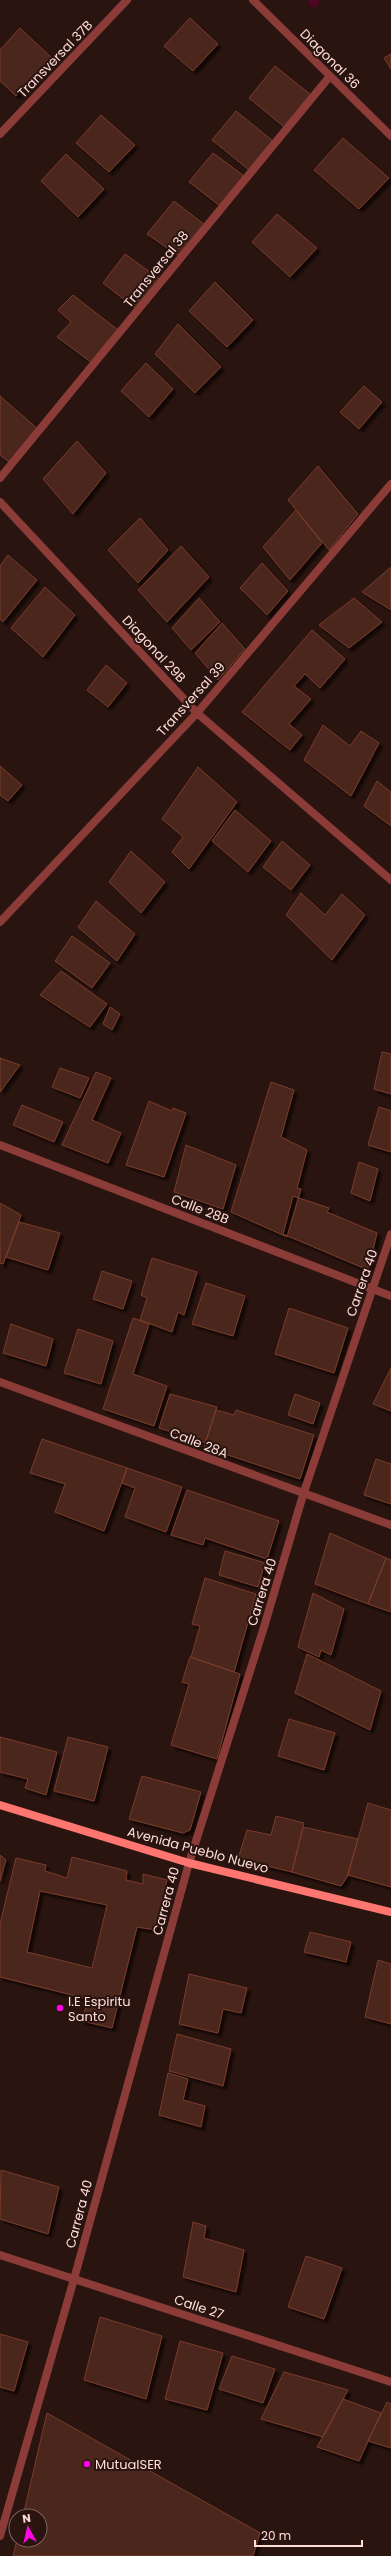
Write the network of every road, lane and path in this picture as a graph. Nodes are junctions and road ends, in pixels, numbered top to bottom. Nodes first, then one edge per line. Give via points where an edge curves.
1 (127, 0) edge
2 (253, 0) edge
3 (330, 76) junction
4 (0, 134) edge
5 (391, 136) edge
6 (0, 478) edge
7 (391, 484) edge
8 (0, 502) edge
9 (197, 713) junction
10 (391, 880) edge
11 (0, 922) edge
12 (0, 1145) edge
13 (391, 1234) edge
14 (373, 1289) junction
15 (391, 1296) edge
16 (0, 1382) edge
17 (303, 1495) junction
18 (391, 1525) edge
19 (0, 1805) edge
20 (188, 1863) junction
21 (391, 1912) edge
22 (0, 2255) edge
23 (74, 2278) junction
24 (391, 2382) edge
25 (0, 2536) edge

1 - 4 street, Transversal 37B
2 - 3 street, Diagonal 36
3 - 5 street, Diagonal 36
3 - 6 street, Transversal 38
7 - 9 street, Transversal 39
8 - 9 street, Diagonal 29B
9 - 10 street, Diagonal 29B
9 - 11 street, Transversal 39
12 - 14 street, Calle 28B
13 - 14 street, Carrera 40
14 - 15 street, Calle 28B
14 - 17 street, Carrera 40
16 - 17 street, Calle 28A
17 - 18 street, Calle 28A
17 - 20 street, Carrera 40 via 264,1627
19 - 20 main road, Avenida Pueblo Nuevo
20 - 21 main road, Avenida Pueblo Nuevo
20 - 23 street, Carrera 40
22 - 23 street, Calle 27
23 - 24 street, Calle 27
23 - 25 street, Carrera 40

